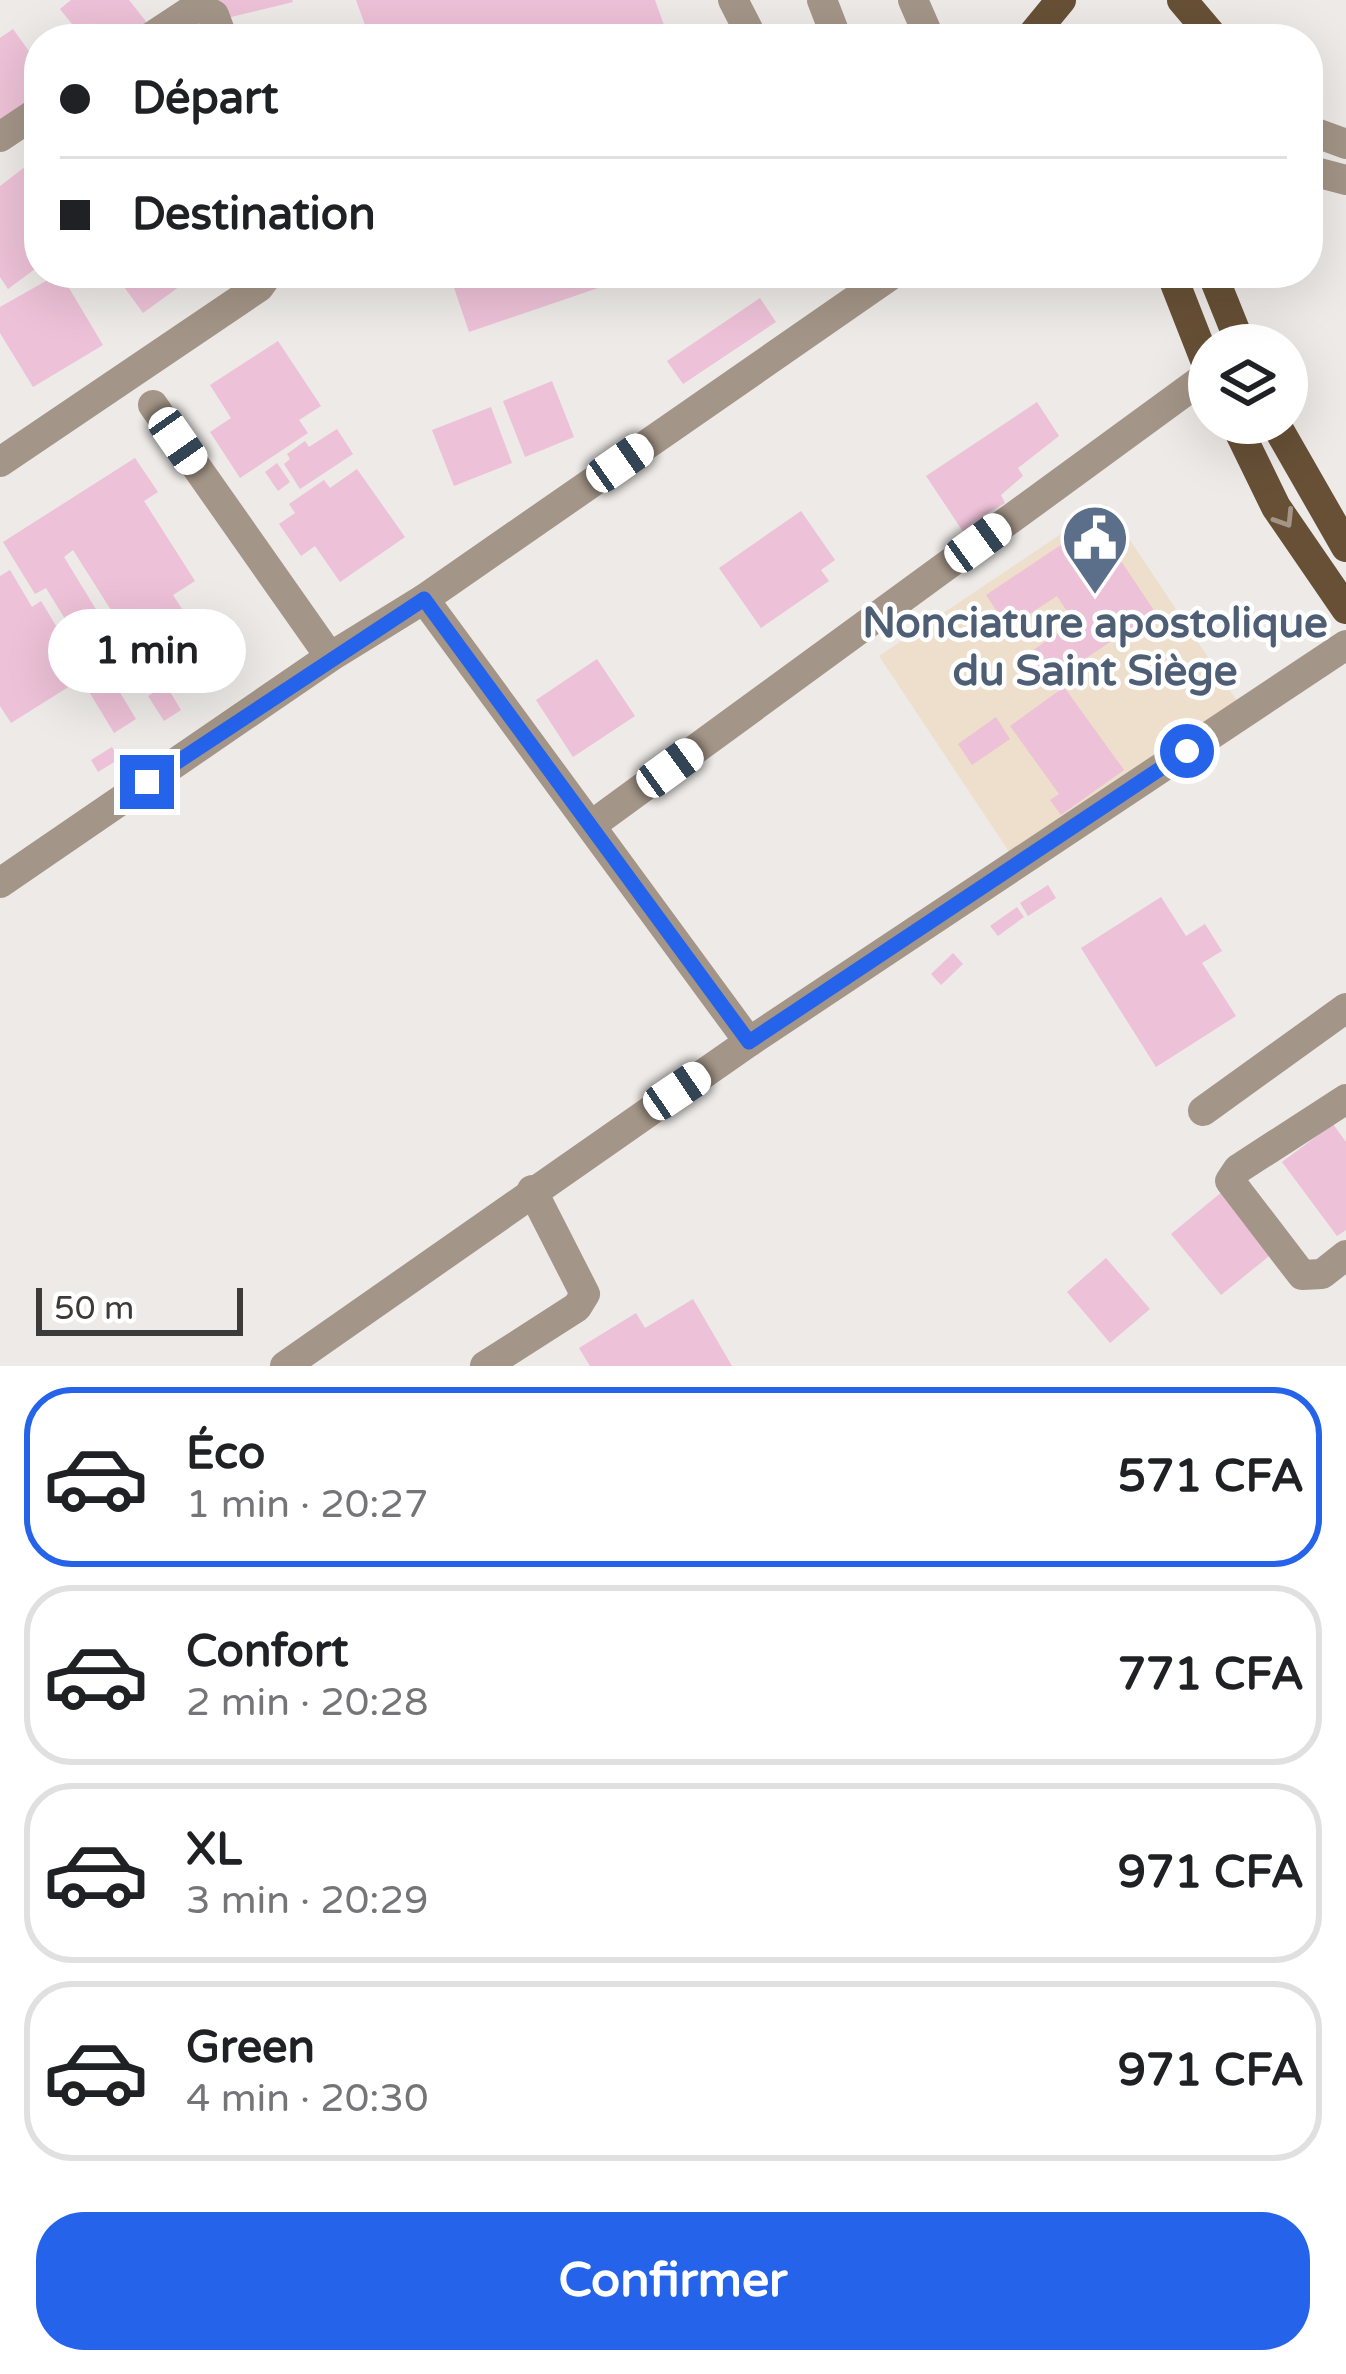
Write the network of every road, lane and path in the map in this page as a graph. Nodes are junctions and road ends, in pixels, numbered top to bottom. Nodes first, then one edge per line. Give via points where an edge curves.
1 (1060, 0) edge
2 (1182, 0) edge
3 (171, 24) edge
4 (218, 24) edge
5 (1040, 24) edge
6 (1202, 24) edge
7 (258, 288) edge
8 (872, 288) edge
9 (1178, 288) edge
10 (1218, 288) edge
11 (1191, 324) edge
12 (1232, 324) edge
13 (1188, 387) edge
14 (152, 405) dead end
15 (1245, 444) edge
16 (1287, 444) edge
17 (0, 462) edge
18 (1346, 547) edge
19 (424, 599) junction
20 (1346, 609) edge
21 (1346, 645) edge
22 (330, 657) junction
23 (592, 824) junction
24 (0, 883) edge
25 (1346, 1008) edge
26 (749, 1042) junction
27 (1346, 1099) edge
28 (1203, 1111) dead end
29 (532, 1190) junction
30 (1346, 1256) edge
31 (497, 1363) edge
32 (285, 1366) edge

1 - 5 main road
2 - 6 main road
3 - 4 street via 198,6
7 - 17 street
8 - 19 street
9 - 11 main road
10 - 12 main road
13 - 23 street
14 - 22 street
15 -> 20 main road via 1276,507
16 - 18 main road
19 - 22 street
19 - 23 street
21 - 26 street
22 - 24 street
23 - 26 street
25 - 28 street
26 - 29 street
27 - 30 street via 1230,1181 1302,1275 1322,1274
29 - 31 street via 585,1294
29 - 32 street

